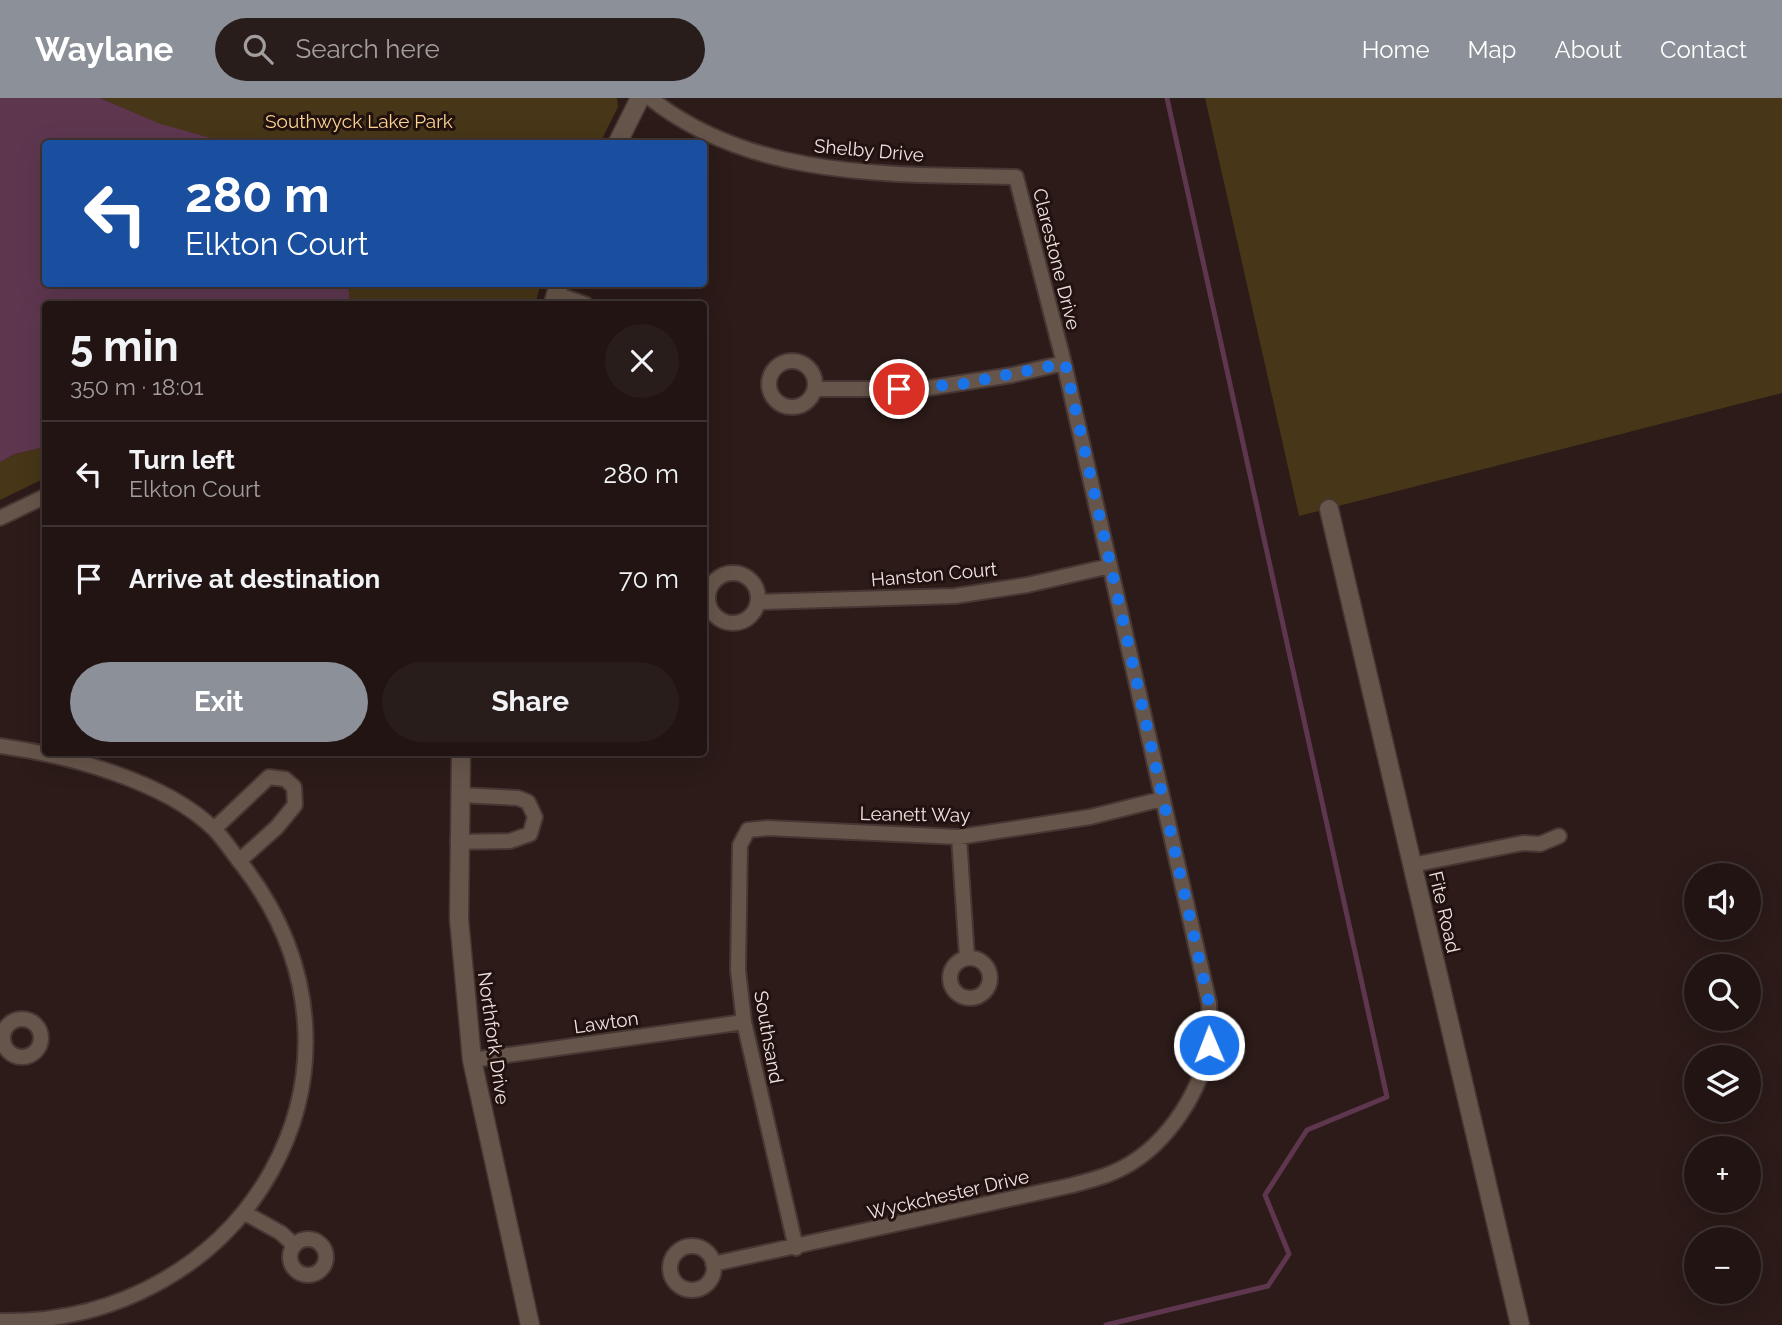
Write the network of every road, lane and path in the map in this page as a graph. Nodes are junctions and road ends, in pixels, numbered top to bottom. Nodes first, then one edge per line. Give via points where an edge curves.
1 (640, 98) edge
2 (650, 98) edge
3 (619, 140) edge
4 (1016, 177) joint
5 (556, 294) edge
6 (576, 301) edge
7 (1065, 363) junction
8 (815, 389) dead end
9 (42, 498) edge
10 (1329, 509) dead end
11 (0, 518) edge
12 (1110, 566) junction
13 (758, 603) dead end
14 (0, 746) edge
15 (42, 753) edge
16 (56, 756) edge
17 (461, 756) edge
18 (459, 795) junction
19 (1162, 799) junction
20 (214, 829) junction
21 (748, 830) joint
22 (1559, 836) dead end
23 (960, 837) junction
24 (458, 842) junction
25 (239, 861) junction
26 (1412, 865) junction
27 (967, 958) dead end
28 (744, 1022) junction
29 (472, 1060) junction
30 (1174, 1124) joint
31 (245, 1213) junction
32 (294, 1245) dead end
33 (796, 1248) junction
34 (713, 1264) dead end
35 (0, 1321) edge
36 (530, 1325) edge
37 (1520, 1325) edge

1 - 3 street
2 - 4 street, Shelby Drive via 671,115 704,131 788,161 879,173
4 - 7 street, Clarestone Drive
5 - 6 street
7 - 8 street via 922,389
7 - 12 street, Clarestone Drive
9 - 11 street
10 - 26 street, Fite Road
12 - 13 street, Hanston Court via 955,596
12 - 19 street, Clarestone Drive
14 - 15 street
16 - 20 street via 113,772 174,802
17 - 18 street, Northfork Drive
18 - 24 street, Northfork Drive
18 - 24 street via 518,798 528,802 535,817 530,835 510,841
19 - 23 street, Leanett Way via 1090,817
19 - 30 street, Clarestone Drive via 1209,1003 1209,1045 1199,1077
20 - 25 street
20 - 25 street via 269,777 285,779 294,787 295,805
21 - 23 street, Leanett Way
21 - 28 street, Southsand via 740,845 738,970
22 - 26 street via 1540,844
23 - 27 street
24 - 29 street, Northfork Drive via 459,919
25 - 31 street via 287,939 305,1036 300,1089 283,1150
26 - 37 street, Fite Road
28 - 29 street, Lawton
28 - 33 street, Southsand
29 - 36 street, Northfork Drive
30 - 33 street, Wyckchester Drive via 1147,1153 1115,1172
31 - 32 street
31 - 35 street via 191,1266 126,1300 81,1315 38,1322
33 - 34 street, Wyckchester Drive

